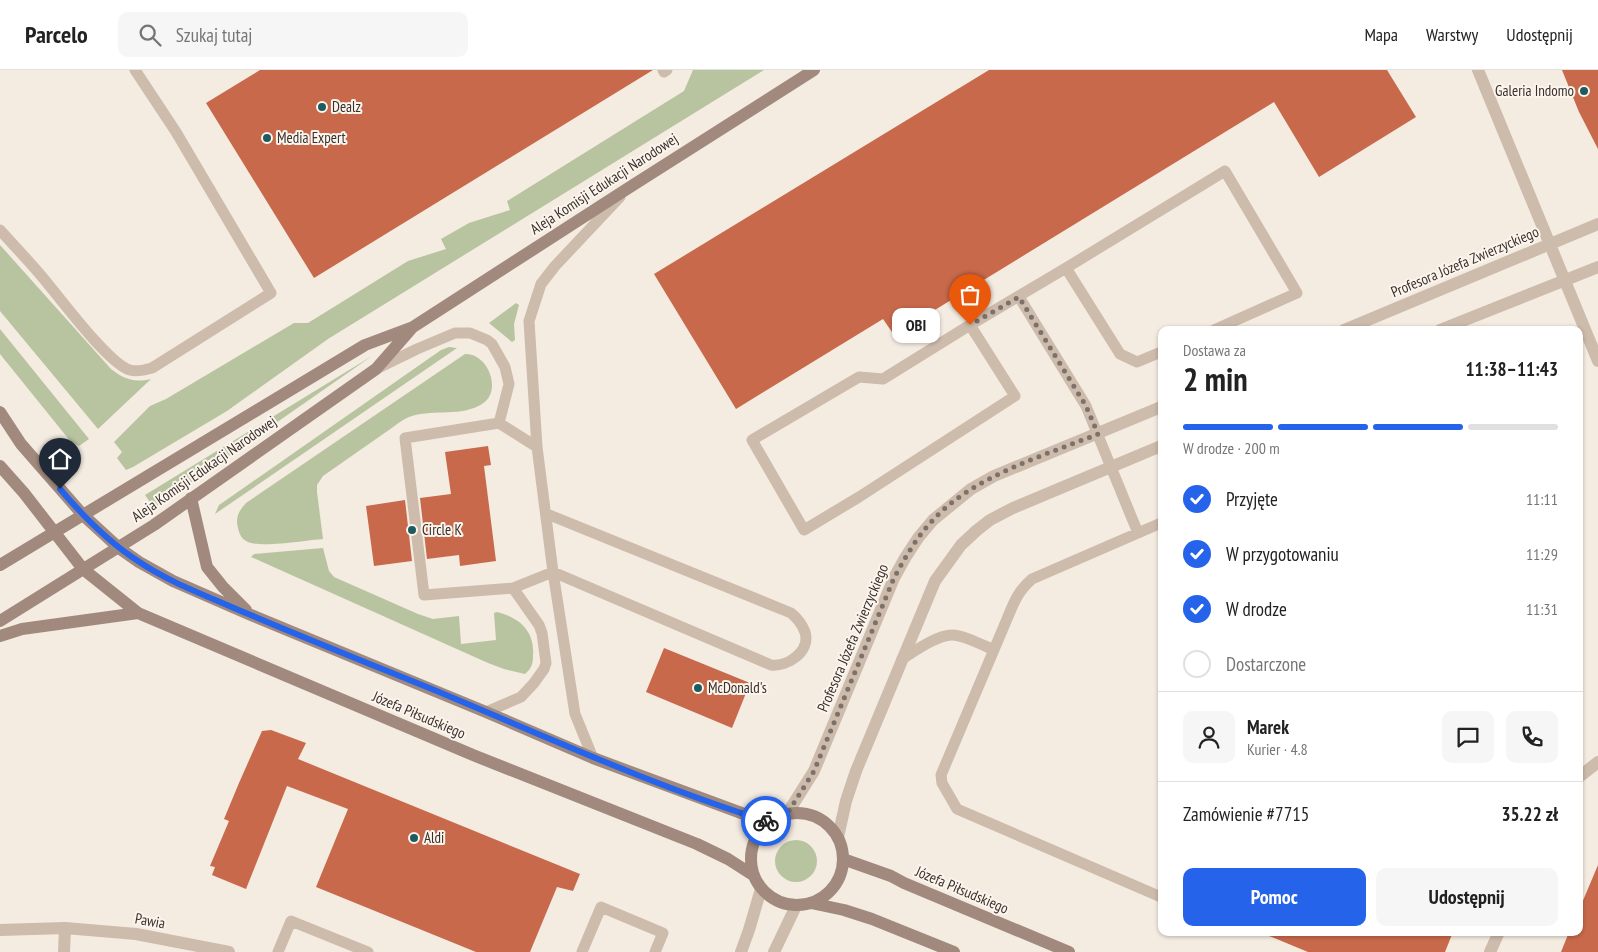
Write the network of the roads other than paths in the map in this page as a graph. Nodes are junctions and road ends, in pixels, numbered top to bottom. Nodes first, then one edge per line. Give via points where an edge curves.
1 (136, 70) edge
2 (814, 70) edge
3 (1478, 70) edge
4 (630, 187) junction
5 (1598, 224) edge
6 (0, 230) edge
7 (1550, 243) junction
8 (1598, 267) edge
9 (1066, 268) junction
10 (1565, 280) junction
11 (1019, 297) junction
12 (970, 325) junction
13 (1223, 326) edge
14 (1353, 326) edge
15 (1450, 326) edge
16 (413, 327) junction
17 (1158, 353) edge
18 (1598, 361) edge
19 (376, 369) junction
20 (1158, 408) edge
21 (0, 412) edge
22 (499, 423) junction
23 (1098, 434) junction
24 (537, 447) junction
25 (1158, 447) edge
26 (0, 466) edge
27 (1111, 466) junction
28 (191, 498) junction
29 (547, 514) junction
30 (83, 515) junction
31 (1158, 524) edge
32 (54, 533) junction
33 (1138, 533) junction
34 (119, 548) junction
35 (0, 566) edge
36 (83, 569) junction
37 (553, 572) junction
38 (513, 588) junction
39 (138, 614) junction
40 (251, 615) junction
41 (0, 621) edge
42 (0, 636) edge
43 (994, 650) junction
44 (902, 659) junction
45 (486, 712) junction
46 (593, 758) junction
47 (1598, 762) edge
48 (1583, 774) edge
49 (787, 814) junction
50 (769, 822) junction
51 (838, 837) junction
52 (843, 859) junction
53 (753, 875) junction
54 (761, 889) junction
55 (1158, 896) edge
56 (811, 903) junction
57 (796, 906) junction
58 (64, 928) junction
59 (0, 930) edge
60 (1497, 936) edge
61 (64, 952) edge
62 (229, 952) edge
63 (278, 952) edge
64 (368, 952) edge
65 (582, 952) edge
66 (655, 952) edge
67 (741, 952) edge
68 (774, 952) edge
69 (954, 952) edge
70 (1069, 952) edge
71 (1490, 952) edge

1 - 6 lane via 271,293 152,368 129,370 88,332
2 - 4 street, Aleja Komisji Edukacji Narodowej
3 - 7 street
4 - 16 street, Aleja Komisji Edukacji Narodowej
4 - 24 lane via 554,266 535,298 529,321
5 - 7 street, Profesora Józefa Zwierzyckiego
7 - 10 street
7 - 14 street, Profesora Józefa Zwierzyckiego
8 - 10 street
9 - 11 lane
9 - 13 lane via 1225,171 1298,293
9 - 17 lane via 1120,354 1137,362
10 - 15 street
10 - 18 street
11 - 12 lane
11 - 23 lane via 1086,406
12 - 12 lane via 883,379 858,377 752,440 804,530 1015,396
16 - 19 street, Aleja Komisji Edukacji Narodowej
16 - 30 street, Aleja Komisji Edukacji Narodowej via 364,345
19 - 22 lane via 455,333 470,333 488,340 505,367 509,384
19 - 28 street, Aleja Komisji Edukacji Narodowej
20 - 23 street, Profesora Józefa Zwierzyckiego
21 - 30 street, Józefa Piłsudskiego via 21,444
22 - 24 lane
22 - 38 lane via 405,438 424,595
23 - 27 lane
23 - 49 street, Profesora Józefa Zwierzyckiego via 994,476 971,489 923,532 894,578 814,771
24 - 29 lane
25 - 27 street
26 - 32 street, Józefa Piłsudskiego
27 - 33 lane
27 - 44 street via 1013,508 976,531 957,550 935,581
28 - 34 street, Aleja Komisji Edukacji Narodowej
28 - 40 street via 207,567
29 - 37 lane
29 - 37 lane via 791,613 802,625 806,642 794,660 772,665
30 - 32 street, Aleja Komisji Edukacji Narodowej
30 - 34 street, Józefa Piłsudskiego
31 - 33 lane
32 - 35 street, Aleja Komisji Edukacji Narodowej
32 - 36 street, Józefa Piłsudskiego
33 - 43 lane via 1022,587
34 - 36 street, Aleja Komisji Edukacji Narodowej
34 - 40 street, Józefa Piłsudskiego via 173,580
36 - 39 street, Józefa Piłsudskiego
36 - 41 street, Aleja Komisji Edukacji Narodowej
37 - 38 lane
37 - 46 lane via 575,714
38 - 45 lane via 539,624 546,663 521,697
39 - 42 street via 22,629
39 - 53 street, Józefa Piłsudskiego via 472,755 697,844
40 - 45 street, Józefa Piłsudskiego
43 - 44 lane via 950,635 930,642
43 - 55 lane via 941,775 942,783 957,809
44 - 51 street via 856,771
45 - 46 street, Józefa Piłsudskiego
46 - 50 street, Józefa Piłsudskiego
47 - 48 street
49 - 50 street
49 - 51 street via 811,815 822,820
50 - 53 street via 752,846
51 - 52 street
52 - 56 street via 835,886
52 - 70 street, Józefa Piłsudskiego via 891,876
53 - 54 street
54 - 57 street via 783,904
54 - 67 street
56 - 57 street
56 - 69 street via 872,919
57 - 68 street
58 - 59 street, Pawia
58 - 61 street
58 - 62 street, Pawia via 136,934
60 - 71 street
63 - 64 lane via 291,921
65 - 66 lane via 601,907 663,933

